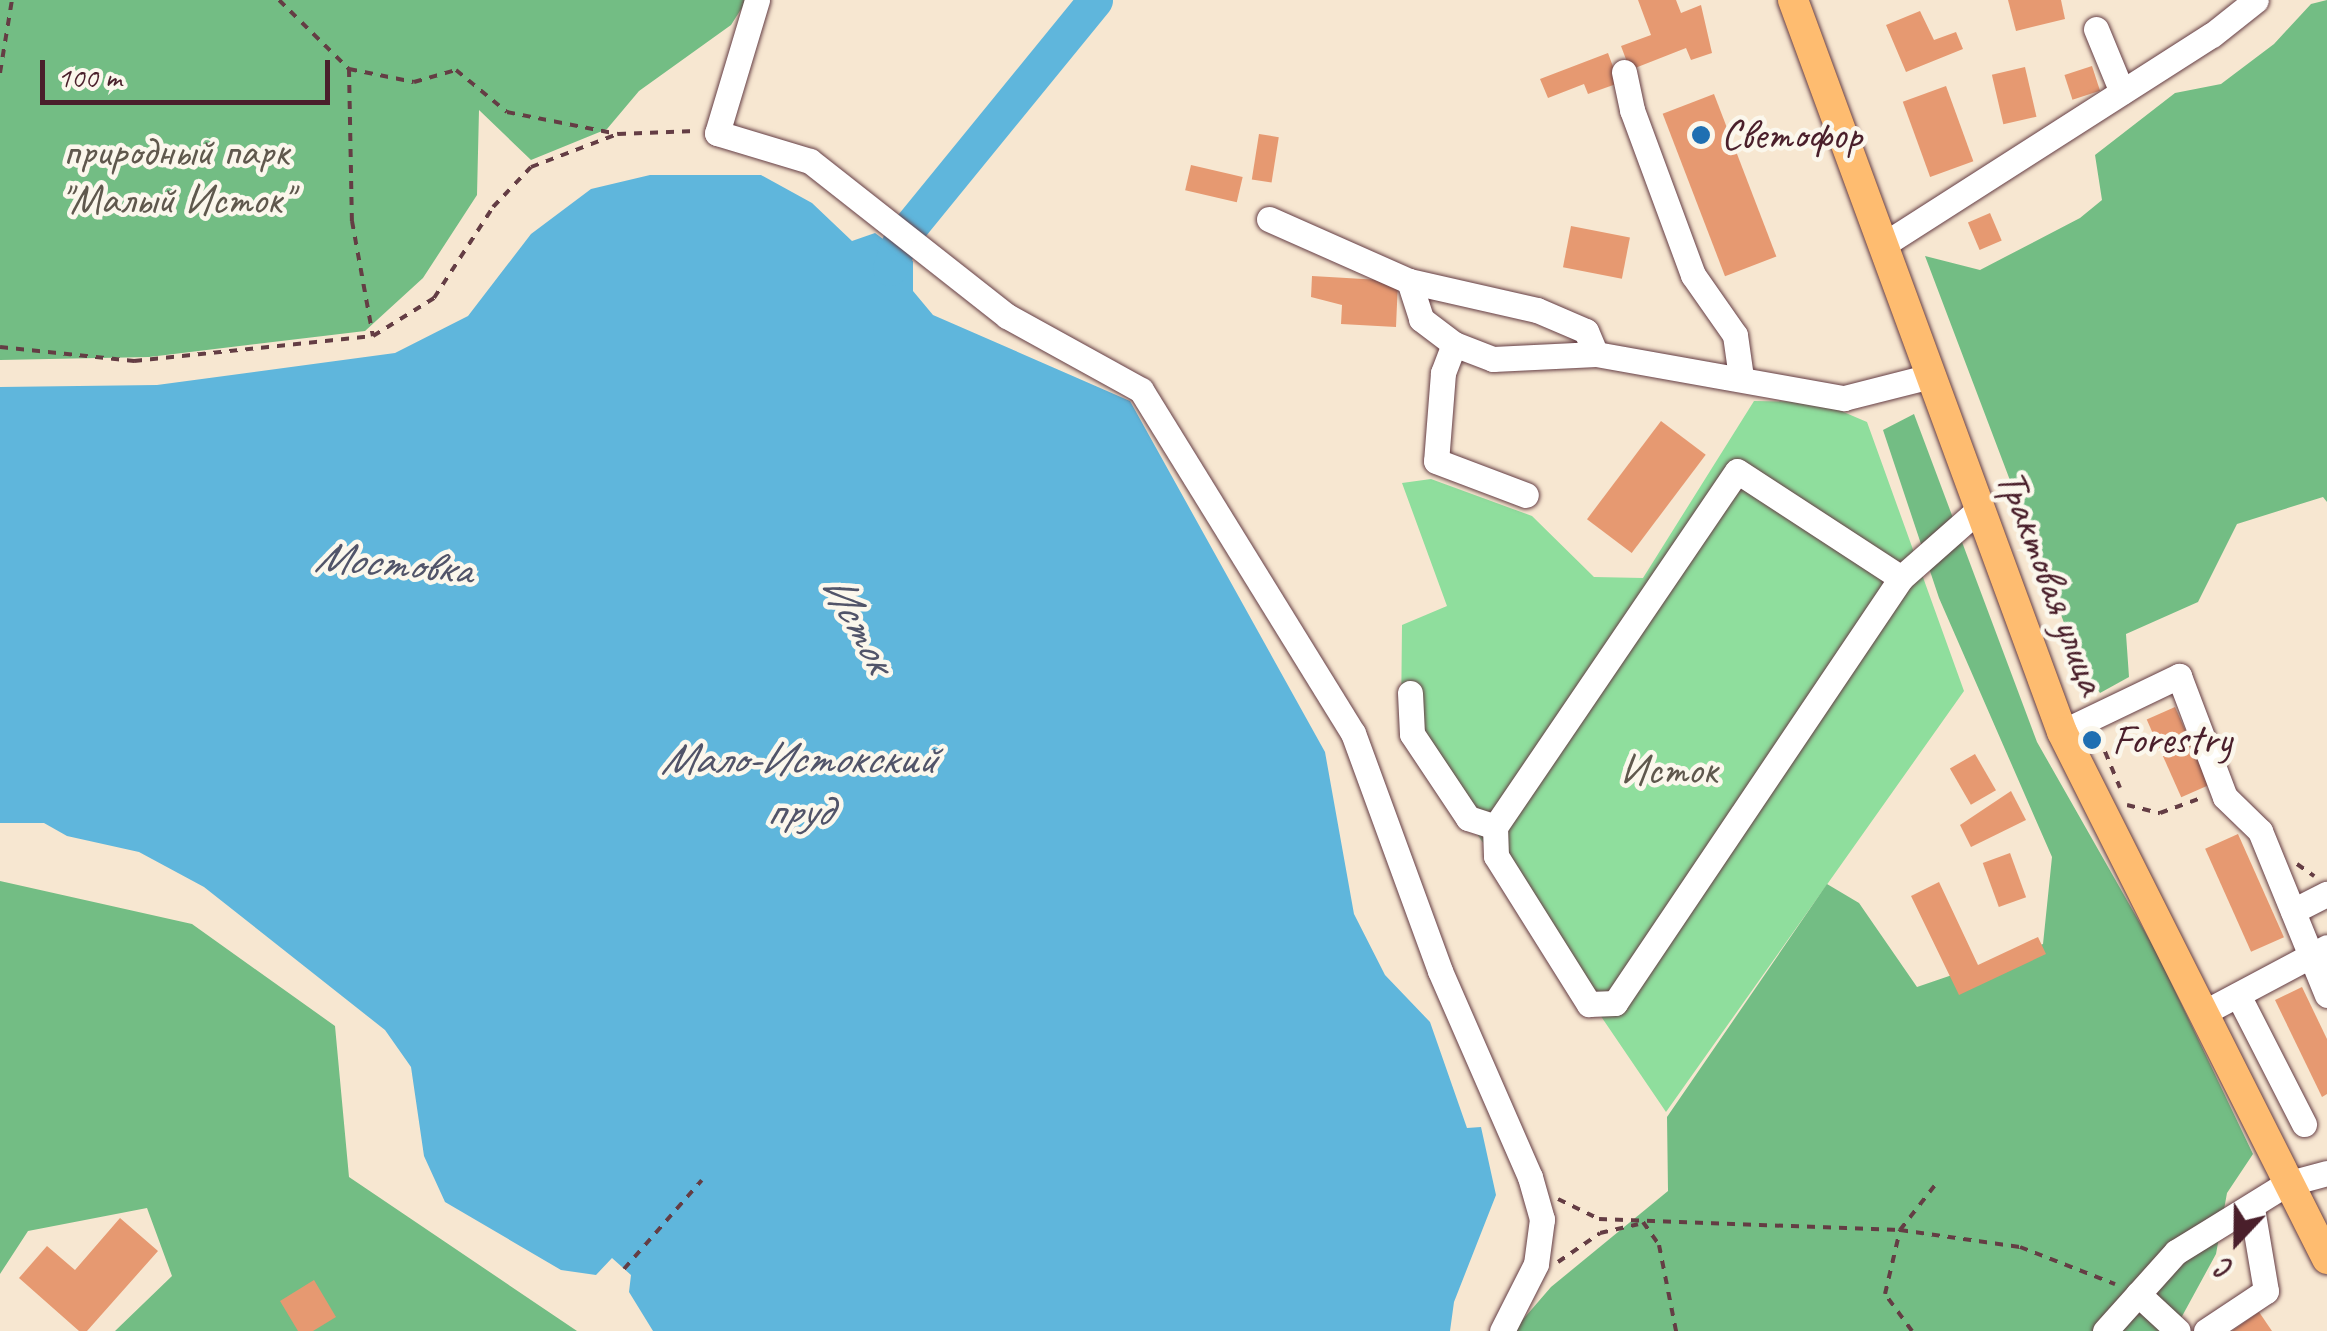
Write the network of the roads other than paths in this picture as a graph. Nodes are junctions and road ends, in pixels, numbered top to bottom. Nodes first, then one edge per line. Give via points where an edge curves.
1 (757, 0) edge
2 (1792, 0) edge
3 (2256, 0) edge
4 (2096, 28) dead end
5 (1624, 72) dead end
6 (2122, 92) junction
7 (1269, 219) dead end
8 (1883, 245) junction
9 (1409, 281) junction
10 (1454, 344) junction
11 (1596, 354) junction
12 (1931, 376) junction
13 (1741, 377) junction
14 (1526, 495) dead end
15 (1978, 510) junction
16 (1901, 578) junction
17 (1410, 693) dead end
18 (2062, 732) junction
19 (1495, 827) junction
20 (2327, 894) edge
21 (2293, 911) junction
22 (2319, 951) edge
23 (2238, 995) junction
24 (2327, 995) edge
25 (2203, 1013) junction
26 (2304, 1124) dead end
27 (2327, 1173) edge
28 (2286, 1184) junction
29 (2252, 1208) junction
30 (2327, 1259) edge
31 (2138, 1294) junction
32 (1502, 1331) edge
33 (2105, 1331) edge
34 (2178, 1331) edge
35 (2206, 1331) edge

1 - 32 street via 717,133 810,160 1007,316 1142,390 1353,734 1440,971 1542,1218 1536,1264
2 - 8 main road, Трактовая улица
3 - 6 street
4 - 6 street
5 - 13 street via 1693,275 1735,335
6 - 8 street
7 - 9 street
8 - 12 main road, Трактовая улица
9 - 10 street via 1420,319
9 - 11 street via 1537,310 1586,332
10 - 11 street via 1493,359
10 - 14 street via 1443,372 1436,460
11 - 13 street
12 - 13 street via 1844,398
12 - 15 main road, Трактовая улица
15 - 16 street
15 - 18 main road, Трактовая улица
16 - 19 street via 1737,471
16 - 19 street via 1615,1002 1589,1004 1496,856
17 - 19 street via 1412,734 1468,818
18 - 21 street via 2180,676 2224,796 2260,831
18 - 25 main road, Трактовая улица
20 - 21 street
21 - 22 street
22 - 23 street
22 - 24 street
23 - 25 street
23 - 26 street
25 - 28 main road, Трактовая улица
27 - 28 street
28 - 29 street
28 - 30 main road, Трактовая улица
29 - 31 street via 2176,1252
29 - 35 street via 2266,1291
31 - 33 street
31 - 34 street

